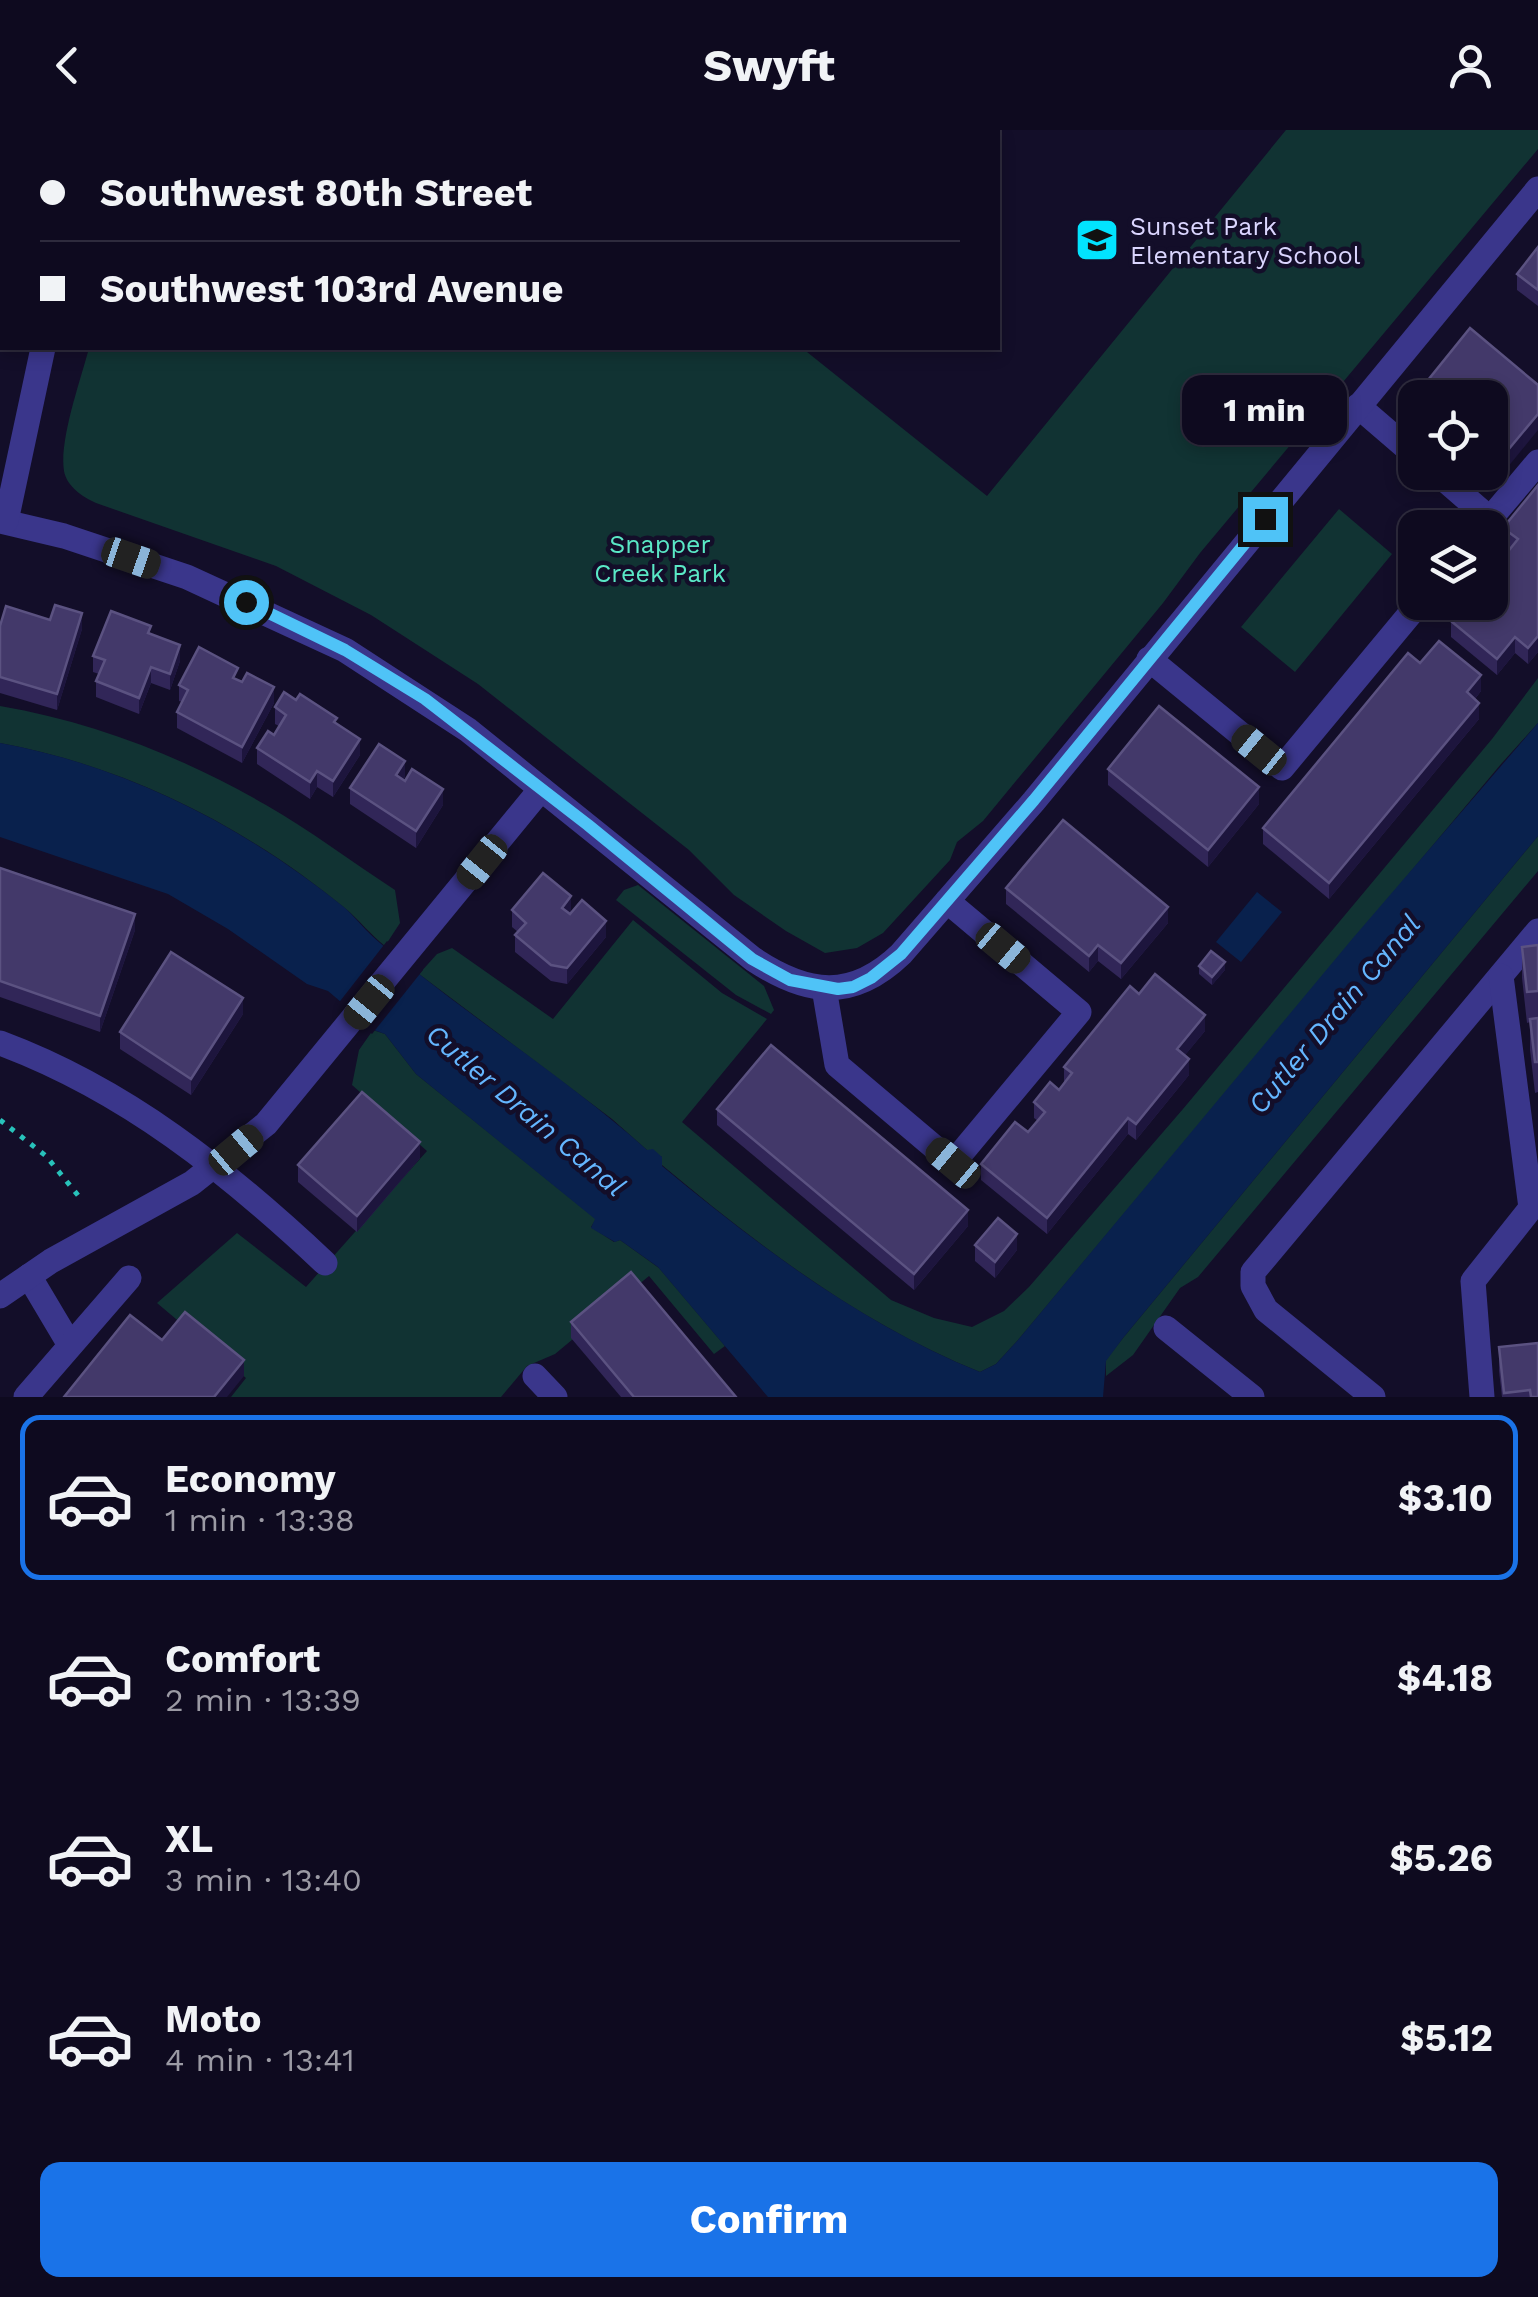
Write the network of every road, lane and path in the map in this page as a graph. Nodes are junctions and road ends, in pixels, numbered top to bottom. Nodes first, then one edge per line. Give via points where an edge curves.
1 (1538, 189) edge
2 (43, 350) edge
3 (1358, 406) junction
4 (1398, 440) edge
5 (1538, 462) edge
6 (1454, 490) edge
7 (1473, 510) edge
8 (1497, 510) edge
9 (3, 521) edge
10 (1405, 620) edge
11 (1149, 660) junction
12 (542, 789) junction
13 (947, 901) junction
14 (1538, 931) edge
15 (1501, 976) junction
16 (824, 988) junction
17 (0, 1043) edge
18 (0, 1120) edge
19 (216, 1166) junction
20 (81, 1199) dead end
21 (324, 1263) dead end
22 (29, 1276) junction
23 (129, 1278) dead end
24 (0, 1296) edge
25 (1166, 1328) dead end
26 (70, 1345) junction
27 (536, 1376) dead end
28 (26, 1397) edge
29 (555, 1397) edge
30 (1252, 1397) edge
31 (1374, 1397) edge
32 (1482, 1397) edge

1 - 3 street
2 - 9 street
3 - 4 street
3 - 11 street
5 - 8 street
6 - 7 street
9 - 12 street via 187,577 299,626 425,699
10 - 11 street via 1282,768
11 - 13 street
12 - 16 street via 752,959 790,980
12 - 19 street via 276,1115
13 - 16 street via 887,968 853,987
13 - 16 street via 1080,1012 953,1163 837,1064
14 - 15 street
15 - 31 street via 1253,1272 1266,1310
15 - 32 street via 1531,1208 1473,1281
17 - 19 street via 122,1099
18 - 20 path via 46,1156
19 - 21 street
19 - 22 street
22 - 24 street
22 - 26 street
23 - 26 street
25 - 30 street
26 - 28 street
27 - 29 street

